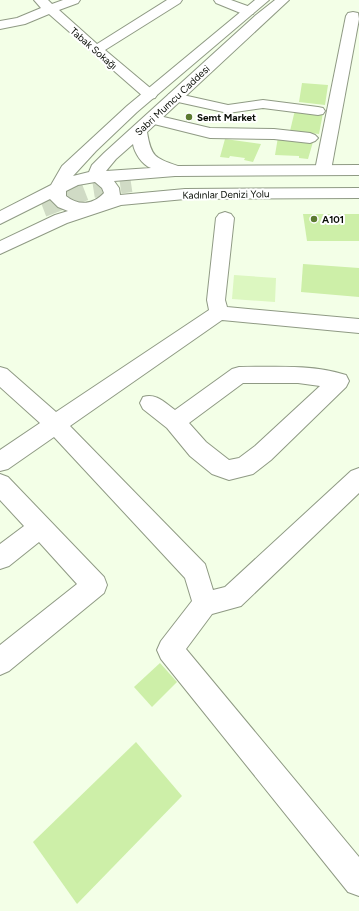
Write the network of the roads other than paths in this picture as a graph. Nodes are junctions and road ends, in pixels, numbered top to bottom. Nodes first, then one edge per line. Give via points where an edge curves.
1 (40, 0) edge
2 (74, 0) edge
3 (176, 0) edge
4 (220, 0) edge
5 (263, 0) edge
6 (283, 0) edge
7 (51, 10) junction
8 (248, 11) junction
9 (353, 16) dead end
10 (0, 25) edge
11 (96, 50) junction
12 (150, 95) junction
13 (174, 97) junction
14 (318, 110) dead end
15 (151, 119) junction
16 (139, 131) junction
17 (310, 138) dead end
18 (323, 170) junction
19 (359, 170) edge
20 (175, 171) junction
21 (97, 176) junction
22 (359, 178) edge
23 (359, 186) edge
24 (58, 188) junction
25 (359, 193) edge
26 (95, 208) junction
27 (0, 218) edge
28 (225, 218) dead end
29 (0, 230) edge
30 (0, 238) edge
31 (0, 248) edge
32 (219, 313) junction
33 (359, 326) edge
34 (0, 375) edge
35 (150, 403) dead end
36 (175, 422) junction
37 (56, 425) junction
38 (0, 462) edge
39 (359, 478) edge
40 (0, 484) edge
41 (40, 527) junction
42 (0, 558) edge
43 (205, 604) junction
44 (0, 662) edge
45 (357, 874) edge

1 - 7 street, Tabak Sokağı
2 - 7 street
3 - 11 street
4 - 8 street
5 - 8 street, Sabri Mumcu Caddesi
6 - 13 street, Sabri Mumcu Caddesi
7 - 10 street
7 - 11 street, Tabak Sokağı
8 - 12 street, Sabri Mumcu Caddesi
9 - 18 street
11 - 12 street, Tabak Sokağı
12 - 24 street, Sabri Mumcu Caddesi via 68,170
13 - 14 street via 228,109 263,104
13 - 15 street, Sabri Mumcu Caddesi
15 - 16 street, Sabri Mumcu Caddesi
15 - 17 street via 210,133 274,134
16 - 20 street via 142,150 153,163
16 - 21 street, Sabri Mumcu Caddesi via 110,156 98,169
18 - 19 street, Kadınlar Denizi Yolu
18 - 20 street, Kadınlar Denizi Yolu
20 - 21 street, Kadınlar Denizi Yolu
21 - 24 street via 73,181
21 - 26 street via 109,185 112,194 106,202
22 - 23 street via 168,179 133,186
24 - 26 street via 58,198 70,207
24 - 27 street
25 - 26 street, Kadınlar Denizi Yolu via 185,194 120,200
26 - 31 street via 61,219
28 - 32 street via 216,300
29 - 30 street via 45,211
32 - 33 street
32 - 37 street
34 - 37 street
35 - 36 street
36 - 36 street via 198,449 220,467 229,470 245,467 339,381 298,375 239,375
37 - 38 street
37 - 43 street via 196,572
39 - 43 street via 232,598
40 - 41 street
41 - 42 street
41 - 44 street via 95,585
43 - 45 street via 170,650

